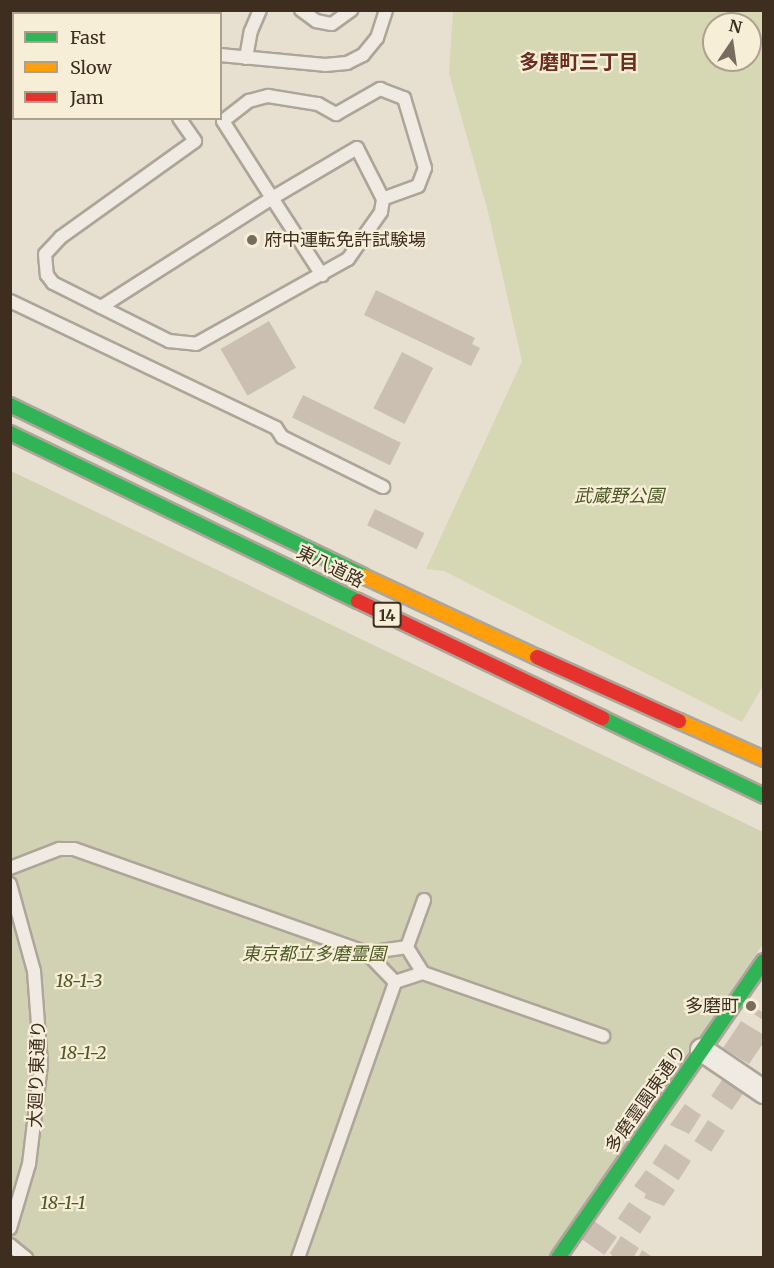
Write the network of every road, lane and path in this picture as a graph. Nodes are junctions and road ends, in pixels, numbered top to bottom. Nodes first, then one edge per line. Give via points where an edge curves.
1 (260, 10) edge
2 (301, 10) edge
3 (351, 10) edge
4 (386, 10) edge
5 (222, 58) edge
6 (246, 58) junction
7 (180, 120) edge
8 (272, 198) junction
9 (383, 199) junction
10 (322, 275) junction
11 (10, 301) edge
12 (101, 307) junction
13 (10, 405) edge
14 (10, 433) edge
15 (383, 487) dead end
16 (764, 759) edge
17 (764, 796) edge
18 (10, 868) edge
19 (10, 884) edge
20 (424, 900) dead end
21 (407, 947) junction
22 (367, 953) junction
23 (764, 961) edge
24 (423, 973) junction
25 (395, 982) junction
26 (603, 1036) dead end
27 (702, 1050) junction
28 (764, 1092) edge
29 (10, 1228) edge
30 (10, 1245) edge
31 (569, 1254) edge
32 (26, 1257) edge
33 (297, 1257) edge

1 - 6 lane
2 - 3 lane via 316,21 332,24
4 - 6 lane via 377,38 363,55 347,63 325,65
5 - 6 lane
7 - 12 lane via 195,141 61,237 45,254 47,275 53,283
8 - 9 lane via 357,148
8 - 9 lane via 223,121 259,96 318,104 336,114 380,88 397,93 408,104 425,168 418,186
8 - 10 lane
8 - 12 lane
9 - 10 lane via 378,219 363,243 348,260
10 - 12 lane via 196,344 169,341
11 - 15 lane via 276,428 282,437
13 - 16 main road, 東八道路 / 14 via 453,620
14 - 17 main road, 東八道路 / 14
18 - 22 lane via 67,847
19 - 29 lane, 大廻り東通り via 32,962 41,1039 34,1136
20 - 21 lane
21 - 22 lane
21 - 24 lane
22 - 25 lane
23 - 27 main road, 多磨霊園東通り via 750,991
24 - 25 lane
24 - 26 lane
25 - 33 lane
27 - 28 street
27 - 31 main road, 多磨霊園東通り
30 - 32 lane

